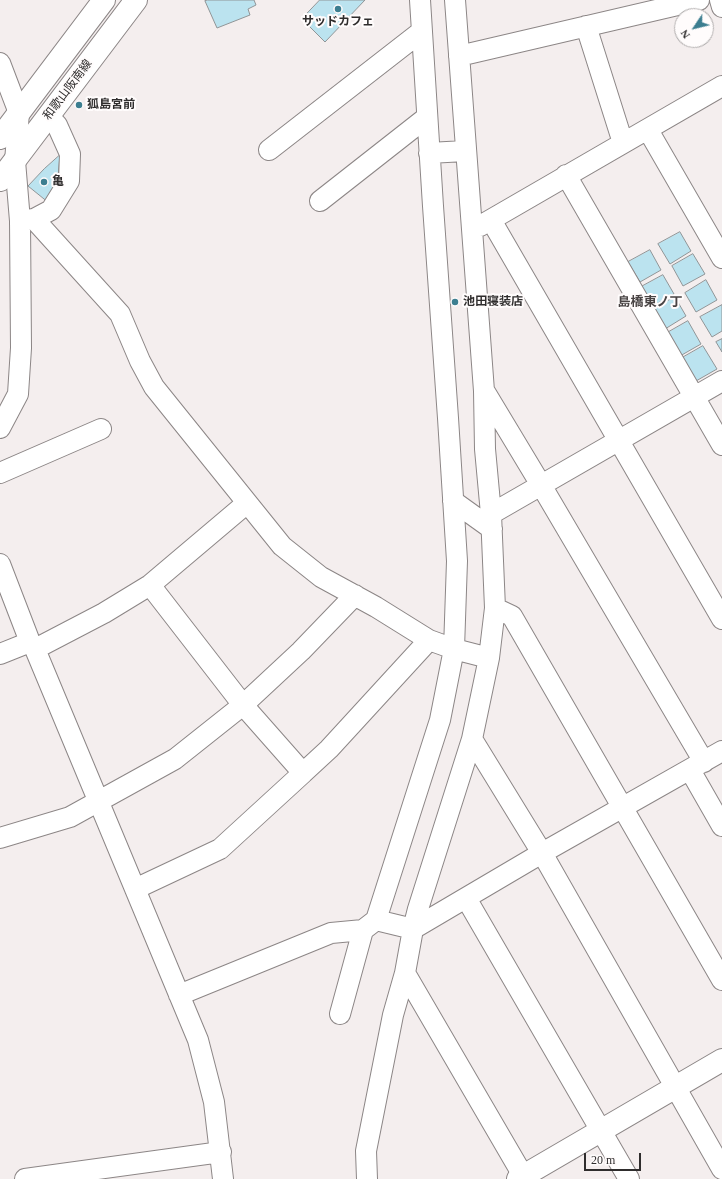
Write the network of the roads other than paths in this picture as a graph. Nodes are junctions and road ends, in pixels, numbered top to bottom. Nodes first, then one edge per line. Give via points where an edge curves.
1 (104, 0) edge
2 (136, 0) edge
3 (420, 0) edge
4 (455, 0) edge
5 (699, 0) edge
6 (720, 0) edge
7 (722, 7) edge
8 (586, 26) junction
9 (422, 30) junction
10 (459, 56) junction
11 (0, 63) edge
12 (722, 86) edge
13 (19, 113) junction
14 (48, 116) junction
15 (427, 117) junction
16 (648, 130) junction
17 (0, 138) edge
18 (623, 143) junction
19 (269, 150) dead end
20 (466, 151) junction
21 (430, 152) junction
22 (15, 161) junction
23 (566, 175) junction
24 (0, 180) edge
25 (320, 201) dead end
26 (27, 220) junction
27 (491, 220) junction
28 (471, 231) junction
29 (722, 258) edge
30 (722, 381) edge
31 (484, 391) junction
32 (694, 396) junction
33 (0, 428) edge
34 (101, 429) dead end
35 (619, 441) junction
36 (722, 445) edge
37 (0, 473) edge
38 (541, 485) junction
39 (453, 501) junction
40 (247, 503) junction
41 (491, 522) junction
42 (2, 574) edge
43 (150, 585) junction
44 (355, 595) junction
45 (495, 608) junction
46 (722, 620) edge
47 (429, 640) junction
48 (32, 645) junction
49 (454, 649) junction
50 (0, 654) edge
51 (489, 658) junction
52 (243, 705) junction
53 (472, 739) junction
54 (722, 751) edge
55 (697, 766) junction
56 (302, 772) junction
57 (98, 801) junction
58 (623, 807) junction
59 (722, 826) edge
60 (0, 838) edge
61 (542, 853) junction
62 (135, 889) junction
63 (466, 898) junction
64 (370, 925) junction
65 (413, 929) junction
66 (404, 973) junction
67 (722, 980) edge
68 (179, 995) junction
69 (340, 1014) dead end
70 (722, 1060) edge
71 (675, 1088) junction
72 (601, 1131) junction
73 (221, 1152) junction
74 (722, 1169) edge
75 (56, 1177) edge
76 (522, 1178) edge
77 (25, 1179) edge
78 (223, 1179) edge
79 (367, 1179) edge
80 (629, 1179) edge

1 - 13 main road
2 - 14 main road, 和歌山阪南線
3 - 9 street
4 - 10 street
5 - 8 street
6 - 7 street
8 - 10 street
8 - 18 street
9 - 15 street
9 - 19 street
10 - 20 street
11 - 13 street
12 - 16 street
13 - 17 main road
13 - 22 street
14 - 22 main road, 和歌山阪南線
14 - 26 street via 57,125 70,154 68,181 51,210
15 - 21 street
15 - 25 street
16 - 18 street
16 - 29 street
18 - 23 street
20 - 21 street
20 - 28 street
21 - 39 street
22 - 24 main road, 和歌山阪南線
22 - 26 street
23 - 27 street
23 - 32 street
26 - 33 street via 18,394
26 - 40 street via 120,314 154,387
27 - 28 street
27 - 35 street
28 - 31 street
30 - 32 street
31 - 38 street
31 - 41 street via 485,449
32 - 35 street
32 - 36 street
34 - 37 street
35 - 38 street
35 - 46 street
38 - 41 street
38 - 55 street
39 - 41 street
39 - 49 street via 457,561
40 - 43 street
40 - 44 street via 282,546 321,576
41 - 45 street
42 - 48 street
43 - 48 street via 104,613
43 - 52 street
44 - 47 street
44 - 52 street via 301,651
45 - 51 street
45 - 58 street via 512,616
47 - 49 street
47 - 56 street via 329,749
48 - 50 street
48 - 57 street
49 - 51 street
49 - 64 street via 440,720
51 - 53 street
52 - 56 street
52 - 57 street via 175,759
53 - 61 street
53 - 65 street
54 - 55 street
55 - 58 street
55 - 59 street
56 - 62 street via 220,848
57 - 60 street via 70,817
57 - 62 street
58 - 61 street
58 - 67 street
61 - 63 street
61 - 71 street
62 - 68 street
63 - 65 street
63 - 72 street
64 - 65 street
64 - 68 street via 331,933
64 - 69 street
65 - 66 street
66 - 76 street
66 - 79 street via 366,1151
68 - 73 street via 198,1040 214,1102
70 - 71 main road
71 - 72 main road
71 - 74 street
72 - 76 main road
72 - 80 street
73 - 75 street
73 - 78 street
75 - 77 street

